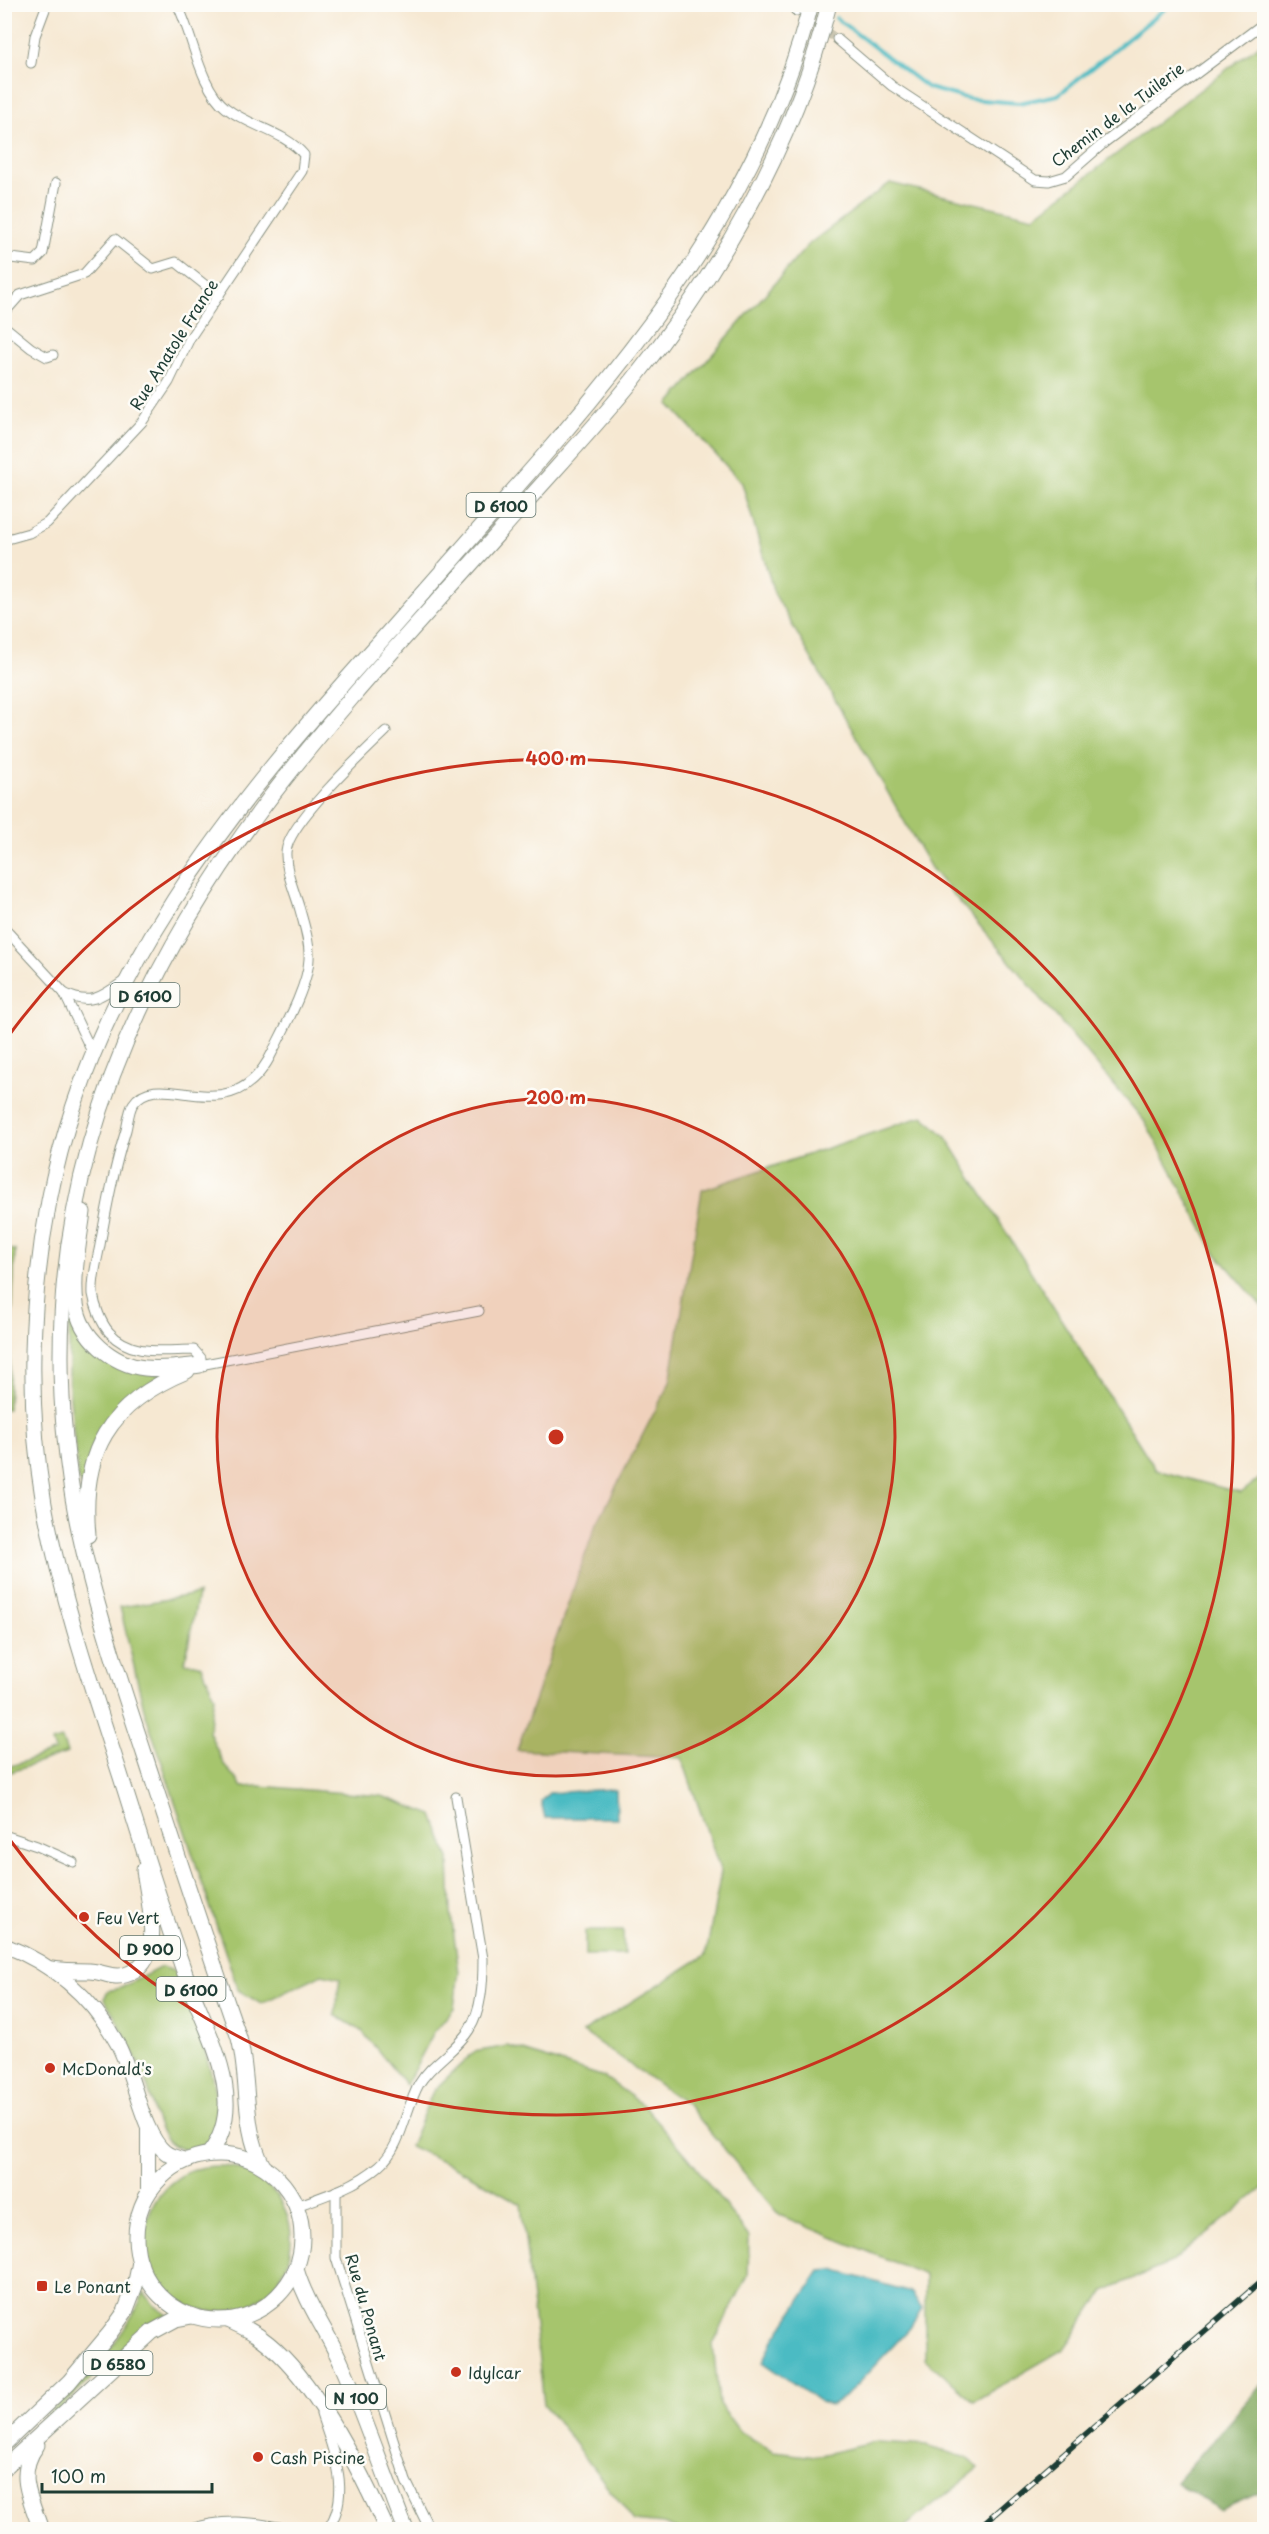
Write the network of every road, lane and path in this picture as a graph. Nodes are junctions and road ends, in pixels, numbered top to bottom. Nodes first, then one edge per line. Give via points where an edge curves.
1 (47, 4) edge
2 (177, 4) edge
3 (811, 4) edge
4 (829, 4) edge
5 (1264, 23) edge
6 (837, 39) tunnel mouth
7 (31, 63) dead end
8 (56, 183) dead end
9 (4, 260) edge
10 (219, 296) junction
11 (4, 313) edge
12 (4, 326) edge
13 (53, 355) dead end
14 (4, 540) edge
15 (386, 731) dead end
16 (4, 928) edge
17 (126, 980) junction
18 (64, 993) junction
19 (93, 1054) junction
20 (97, 1118) junction
21 (479, 1311) dead end
22 (200, 1365) junction
23 (93, 1586) junction
24 (456, 1797) dead end
25 (140, 1834) junction
26 (4, 1835) edge
27 (73, 1862) dead end
28 (4, 1946) edge
29 (51, 1969) junction
30 (147, 2124) junction
31 (209, 2154) junction
32 (186, 2160) junction
33 (263, 2166) junction
34 (336, 2191) junction
35 (148, 2193) junction
36 (296, 2206) junction
37 (140, 2262) junction
38 (296, 2269) junction
39 (192, 2316) junction
40 (228, 2320) junction
41 (316, 2400) junction
42 (54, 2424) junction
43 (4, 2444) edge
44 (4, 2468) edge
45 (41, 2529) edge
46 (188, 2529) edge
47 (294, 2529) edge
48 (327, 2529) edge
49 (387, 2529) edge
50 (406, 2529) edge
51 (430, 2529) edge

1 - 7 street via 35,36
2 - 10 street, Rue Anatole France via 210,88 225,108 295,145 304,155 302,171
3 - 17 main road, D 6100 via 793,69 771,123 745,177 681,285 601,391 255,785 171,901
4 - 20 main road, D 6100 via 778,149 749,209 701,285 634,378 329,726 264,806 161,963 125,1040
5 - 6 street, Chemin de la Tuilerie via 1105,142 1066,176 1049,182 1035,180 892,86
8 - 9 street via 43,253 34,261
10 - 11 street via 176,262 153,270 115,239 84,274 20,295
10 - 14 street, Rue Anatole France via 142,422 47,523
12 - 13 street via 31,348 47,357
15 - 22 street via 330,787 292,836 286,851 307,935 308,972 272,1053 256,1077 235,1093 214,1097 164,1090 147,1094 134,1103 112,1176 94,1278 93,1295 99,1315 108,1331 123,1344 143,1351 194,1350 201,1358
16 - 18 street
17 - 18 street via 98,999 80,1000
17 - 19 main road, D 6100
18 - 19 street
19 - 25 main road, D 6100 via 64,1136 49,1200 36,1292 34,1400 43,1497 58,1572
20 - 22 main road via 74,1287 82,1323 95,1343 126,1365 161,1369
20 - 23 main road, D 6100 via 68,1240 61,1342 70,1476
21 - 22 street
22 - 23 main road via 137,1398 99,1444 89,1471 87,1493
23 - 33 main road, D 6100 via 120,1682 239,2038 246,2064 250,2132
24 - 34 street via 483,1959 477,2009 469,2030 418,2086 393,2148 382,2164 368,2176
25 - 29 main road, D 900 via 150,1953 126,1975 112,1977 90,1971
25 - 31 main road, D 6100 via 186,1978 221,2068 225,2116 222,2134
26 - 27 street
28 - 29 main road, D 900
29 - 30 main road, D 900 via 86,1998 118,2044
30 - 32 main road, D 900 via 165,2152
30 - 35 main road, D 900
31 - 32 main road, N 100
31 - 33 main road, N 100 via 237,2156
32 - 35 main road, N 100 via 158,2180
33 - 36 main road, N 100 via 288,2190
34 - 36 street
34 - 51 street, Rue du Ponant via 336,2259 406,2481
35 - 37 main road, N 100 via 136,2234
36 - 38 main road, N 100 via 302,2248
37 - 39 main road, N 100 via 165,2300
37 - 43 main road, D 6580 via 125,2312 110,2333 69,2382
38 - 40 main road, N 100 via 285,2289 269,2304 250,2315
38 - 50 main road, N 100 via 309,2304 354,2392
39 - 40 main road, N 100
39 - 42 main road, D 6580 via 176,2319 152,2332
40 - 41 main road, N 100 via 261,2338 280,2355
41 - 48 street via 341,2494 339,2510
41 - 49 main road, N 100
42 - 44 main road, D 6580
42 - 45 main road via 25,2466 25,2480
46 - 47 street via 238,2520

